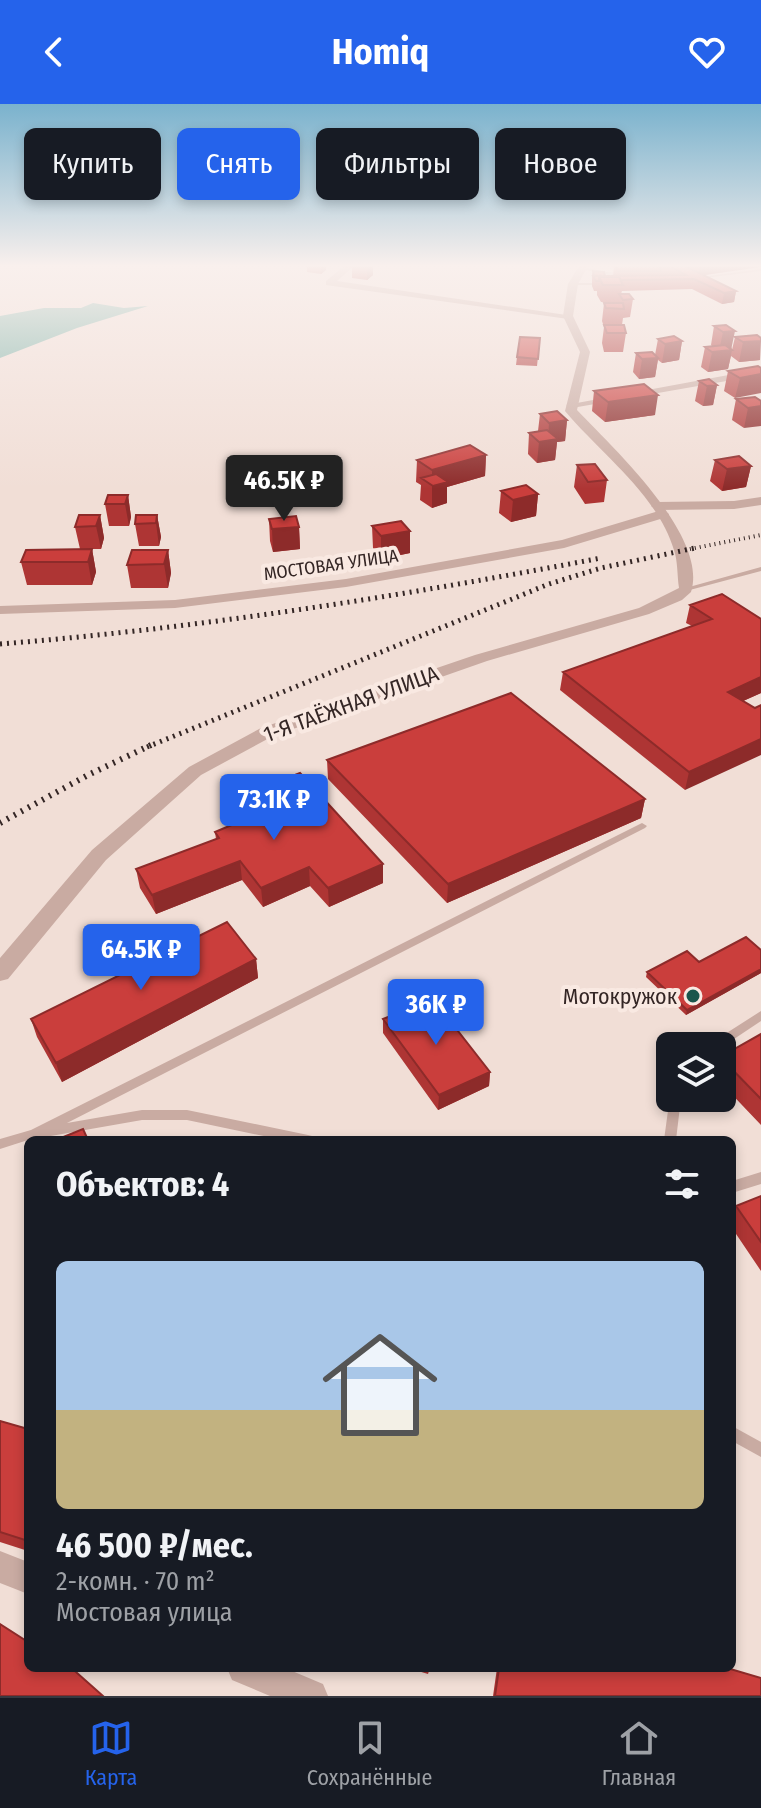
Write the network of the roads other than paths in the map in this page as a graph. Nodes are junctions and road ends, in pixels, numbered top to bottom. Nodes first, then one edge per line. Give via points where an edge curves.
1 (579, 340) edge
2 (761, 372) edge
3 (572, 405) junction
4 (761, 501) edge
5 (659, 510) junction
6 (761, 569) edge
7 (686, 589) junction
8 (0, 610) edge
9 (642, 826) dead end
10 (0, 973) edge
11 (761, 1015) edge
12 (736, 1032) edge
13 (673, 1112) edge
14 (34, 1134) junction
15 (27, 1136) edge
16 (289, 1136) edge
17 (670, 1136) edge
18 (24, 1137) edge
19 (0, 1144) edge
20 (761, 1178) edge
21 (736, 1186) edge
22 (736, 1435) edge
23 (761, 1450) edge
24 (0, 1567) edge
25 (24, 1576) edge
26 (254, 1672) edge
27 (311, 1696) edge

1 - 3 street via 585,352
2 - 3 street
3 - 5 street via 573,416 639,482
4 - 5 street, МОСТОВАЯ УЛИЦА
5 - 7 street via 681,550
5 - 8 street, МОСТОВАЯ УЛИЦА via 564,544 346,583 175,604
6 - 7 lane
7 - 10 street, 1-Я ТАЁЖНАЯ УЛИЦА via 644,611 481,658 267,732 195,771 99,855
9 - 14 lane
11 - 12 lane
13 - 17 lane
14 - 15 lane
14 - 16 lane via 142,1115 187,1115
18 - 19 lane
20 - 21 lane
22 - 23 lane
24 - 25 street
26 - 27 street

